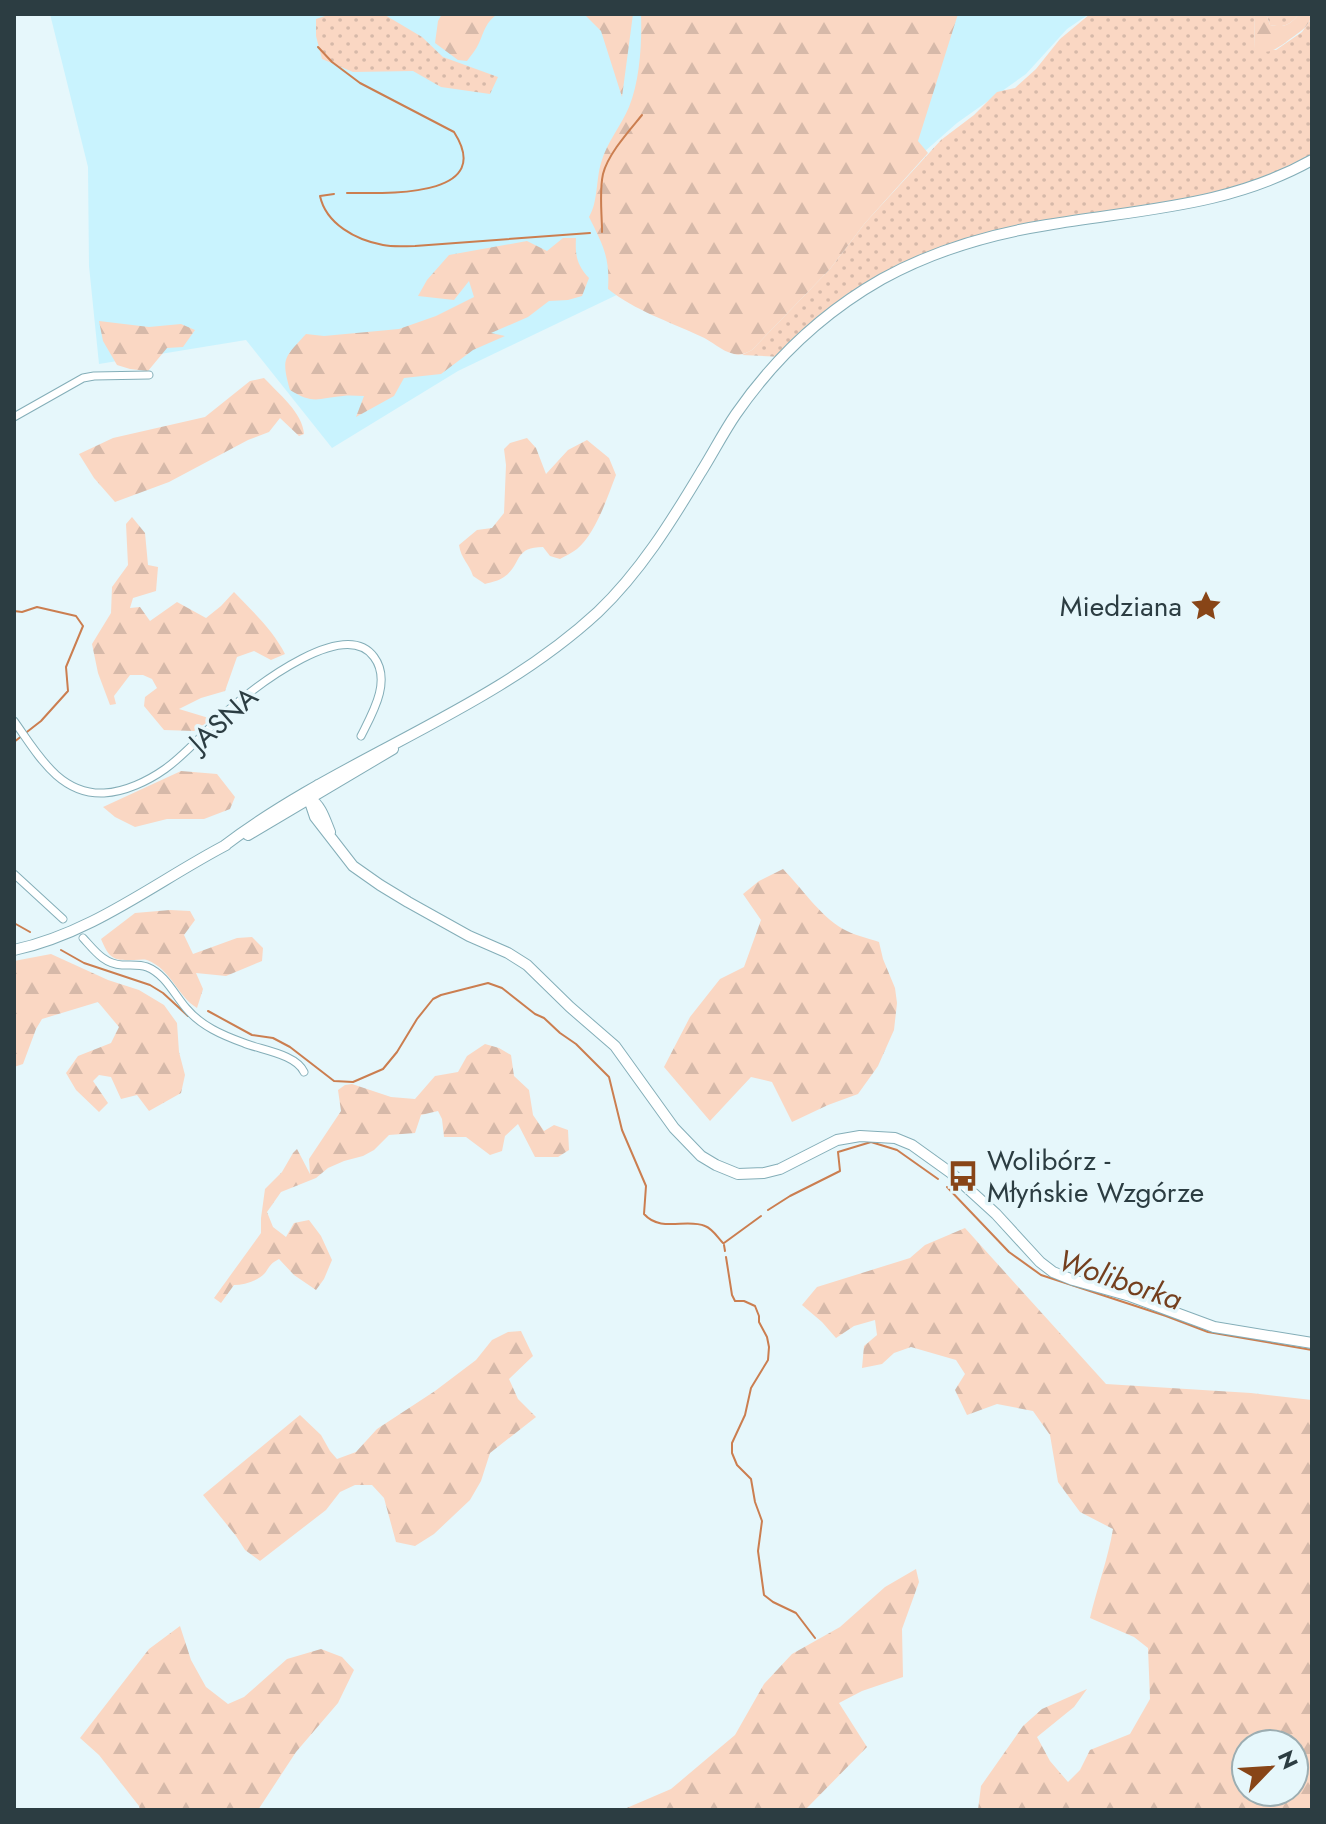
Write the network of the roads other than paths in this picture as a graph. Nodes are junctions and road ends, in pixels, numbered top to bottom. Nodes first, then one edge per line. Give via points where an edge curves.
1 (1312, 160) edge
2 (149, 375) dead end
3 (14, 417) edge
4 (14, 721) edge
5 (361, 736) dead end
6 (320, 789) junction
7 (295, 799) junction
8 (311, 799) junction
9 (320, 807) junction
10 (284, 815) junction
11 (317, 822) junction
12 (336, 845) junction
13 (224, 846) junction
14 (14, 874) edge
15 (63, 919) dead end
16 (83, 938) dead end
17 (14, 950) edge
18 (304, 1072) dead end
19 (1312, 1343) edge

1 - 6 main road via 1273,180 1215,199 979,240 933,255 852,298 802,338 760,383 658,540 598,612 535,662
2 - 3 street via 83,378
4 - 5 street, JASNA via 51,771 74,788 118,791 167,767 267,680 306,657 347,643 370,651 380,672 379,696
6 - 7 main road
6 - 8 main road
6 - 9 main road
7 - 8 main road
7 - 13 main road
8 - 9 main road
8 - 10 main road
8 - 11 main road
9 - 12 main road
10 - 11 main road via 301,814
10 - 13 main road
11 - 12 main road
12 - 19 main road via 353,866 380,885 527,965 615,1046 674,1128 716,1165 738,1174 764,1173 837,1140 895,1138 956,1177 1053,1272 1214,1327
13 - 17 main road via 101,918
14 - 15 street
16 - 18 street via 104,961 156,973 201,1023 294,1060

